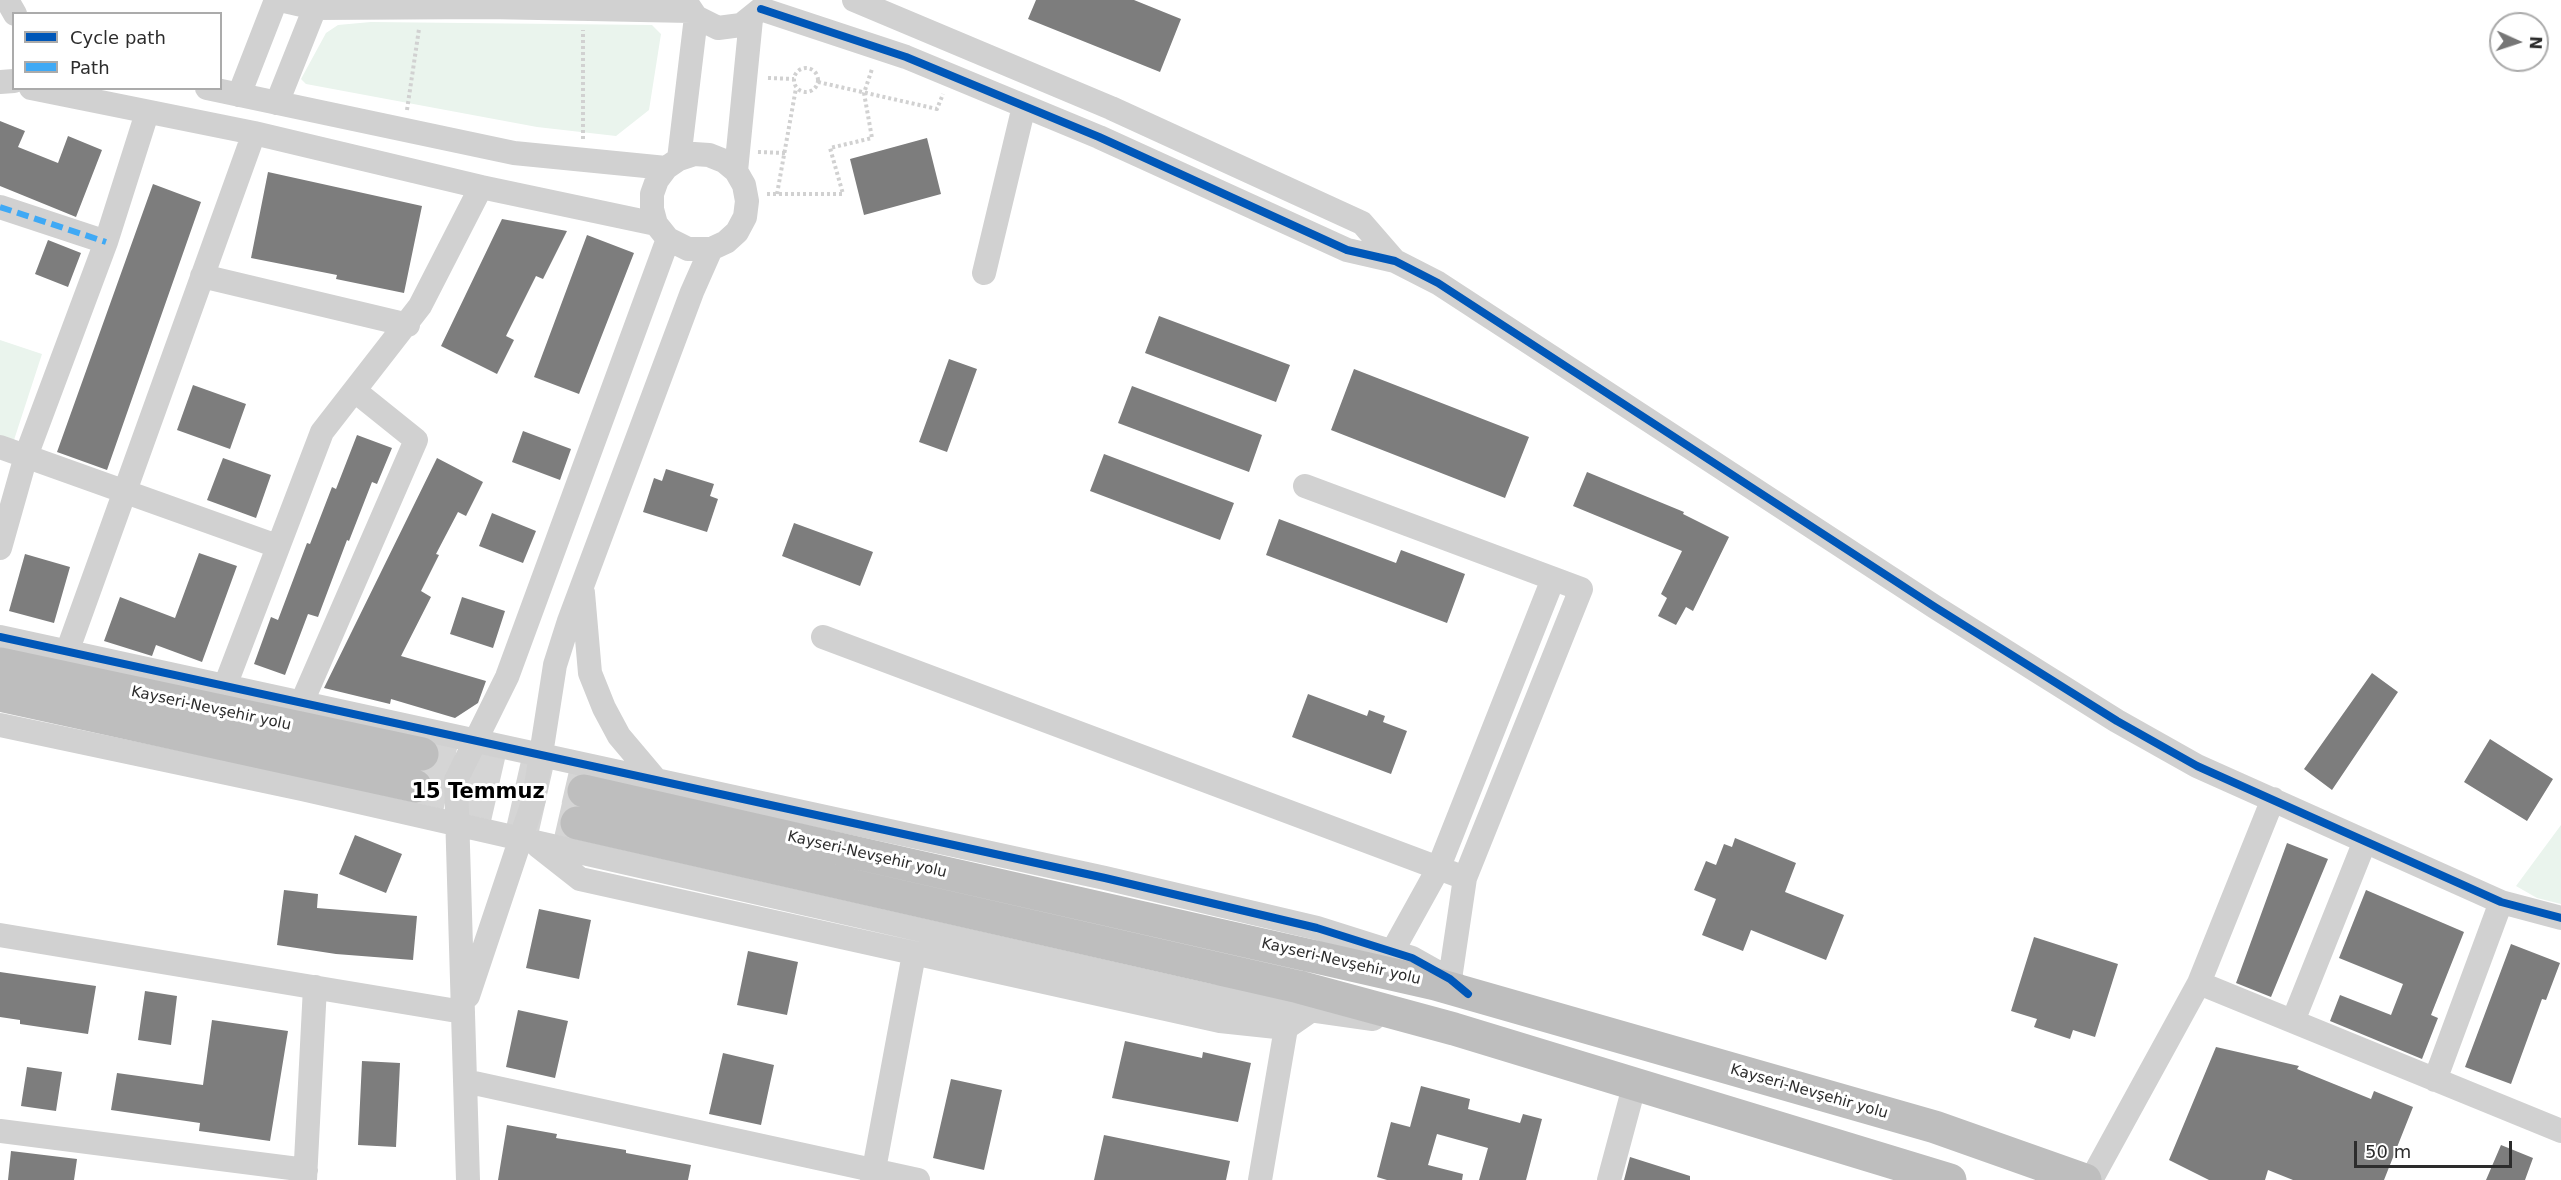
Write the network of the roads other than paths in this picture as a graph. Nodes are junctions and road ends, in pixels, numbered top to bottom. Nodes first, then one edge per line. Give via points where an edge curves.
1 (278, 0) edge
2 (854, 0) edge
3 (316, 4) edge
4 (691, 9) edge
5 (759, 9) edge
6 (44, 90) edge
7 (216, 90) edge
8 (239, 95) junction
9 (277, 103) junction
10 (1024, 106) junction
11 (147, 113) junction
12 (254, 133) junction
13 (672, 163) junction
14 (736, 171) junction
15 (481, 187) junction
16 (0, 207) edge
17 (662, 232) junction
18 (106, 242) junction
19 (711, 249) junction
20 (1395, 261) junction
21 (984, 273) dead end
22 (202, 276) junction
23 (408, 325) junction
24 (354, 391) junction
25 (0, 447) edge
26 (26, 456) junction
27 (1305, 486) dead end
28 (125, 491) junction
29 (277, 546) junction
30 (0, 548) edge
31 (1552, 579) junction
32 (582, 582) junction
33 (0, 637) edge
34 (822, 637) dead end
35 (67, 652) junction
36 (0, 664) edge
37 (225, 686) junction
38 (0, 695) edge
39 (302, 702) junction
40 (0, 725) edge
41 (477, 741) junction
42 (422, 754) tunnel mouth
43 (541, 755) junction
44 (657, 781) junction
45 (415, 786) tunnel mouth
46 (584, 791) tunnel mouth
47 (2273, 799) junction
48 (577, 823) tunnel mouth
49 (456, 825) junction
50 (526, 840) junction
51 (2365, 841) junction
52 (1438, 869) junction
53 (1465, 878) junction
54 (2500, 902) junction
55 (2561, 918) edge
56 (0, 935) edge
57 (1392, 952) junction
58 (914, 954) junction
59 (2199, 983) junction
60 (1459, 986) junction
61 (315, 987) junction
62 (463, 1012) junction
63 (1309, 1012) junction
64 (2293, 1021) junction
65 (1286, 1028) junction
66 (1454, 1029) junction
67 (2435, 1080) junction
68 (465, 1081) junction
69 (1635, 1083) junction
70 (0, 1131) edge
71 (2561, 1131) edge
72 (1887, 1170) edge
73 (306, 1175) edge
74 (873, 1175) edge
75 (468, 1180) edge
76 (918, 1180) edge
77 (1260, 1180) edge
78 (1609, 1180) edge
79 (1950, 1180) edge
80 (2085, 1180) edge
81 (2091, 1180) edge

1 - 3 street
1 - 8 street
2 - 20 street via 1111,108 1362,223
3 - 4 street
3 - 9 street
4 - 5 street via 706,24 729,28
4 - 13 street
5 - 10 street via 879,48
5 - 14 street
6 - 11 street
7 - 8 street
8 - 9 street
9 - 13 street via 514,153
10 - 20 street via 1347,250
10 - 21 street
11 - 12 street
11 - 18 street
12 - 15 street
12 - 22 street
13 - 14 street via 694,154 710,155
13 - 17 street via 657,180 652,194 651,209
14 - 19 street via 746,194 745,217 726,243
15 - 17 street
15 - 23 street
16 - 18 street
17 - 19 street via 688,249
17 - 41 street via 518,648
18 - 26 street
19 - 32 street
20 - 47 street via 1438,283 2117,721 2197,766
22 - 23 street
22 - 28 street
23 - 24 street
24 - 29 street via 322,432
24 - 39 street via 416,440
25 - 26 street
26 - 28 street
26 - 30 street
27 - 31 street
28 - 29 street
28 - 35 street
29 - 37 street
31 - 52 street
31 - 53 street via 1581,589
32 - 43 street via 555,665
32 - 44 street via 590,673 619,736
33 - 35 street
34 - 52 street
35 - 37 street
36 - 42 highway, Kayseri-Nevşehir yolu
37 - 39 street
38 - 45 highway, Kayseri-Nevşehir yolu
39 - 41 street
40 - 49 street
41 - 43 street
41 - 49 street via 456,780
43 - 44 street
43 - 50 street
44 - 57 street via 1105,878 1317,928
46 - 60 highway, Kayseri-Nevşehir yolu
47 - 51 street
47 - 59 street
48 - 66 highway, Kayseri-Nevşehir yolu via 1082,935
49 - 50 street
49 - 62 street
50 - 58 street via 580,879
50 - 62 street
50 - 63 street via 1211,996
51 - 54 street
51 - 64 street
52 - 53 street
52 - 57 street
53 - 60 street
54 - 55 street
54 - 67 street
56 - 61 street
57 - 60 street via 1412,958
58 - 65 street via 1220,1021
58 - 74 street
59 - 64 street
59 - 81 street
60 - 80 highway, Kayseri-Nevşehir yolu via 1935,1127
61 - 62 street
61 - 73 street
62 - 68 street
63 - 65 street
63 - 66 street
64 - 67 street
65 - 77 street
66 - 69 highway, Kayseri-Nevşehir yolu
67 - 71 street
68 - 74 street
68 - 75 street
69 - 72 highway, Kayseri-Nevşehir yolu
69 - 78 street
70 - 73 street
72 - 79 highway, Kayseri-Nevşehir yolu
74 - 76 street

